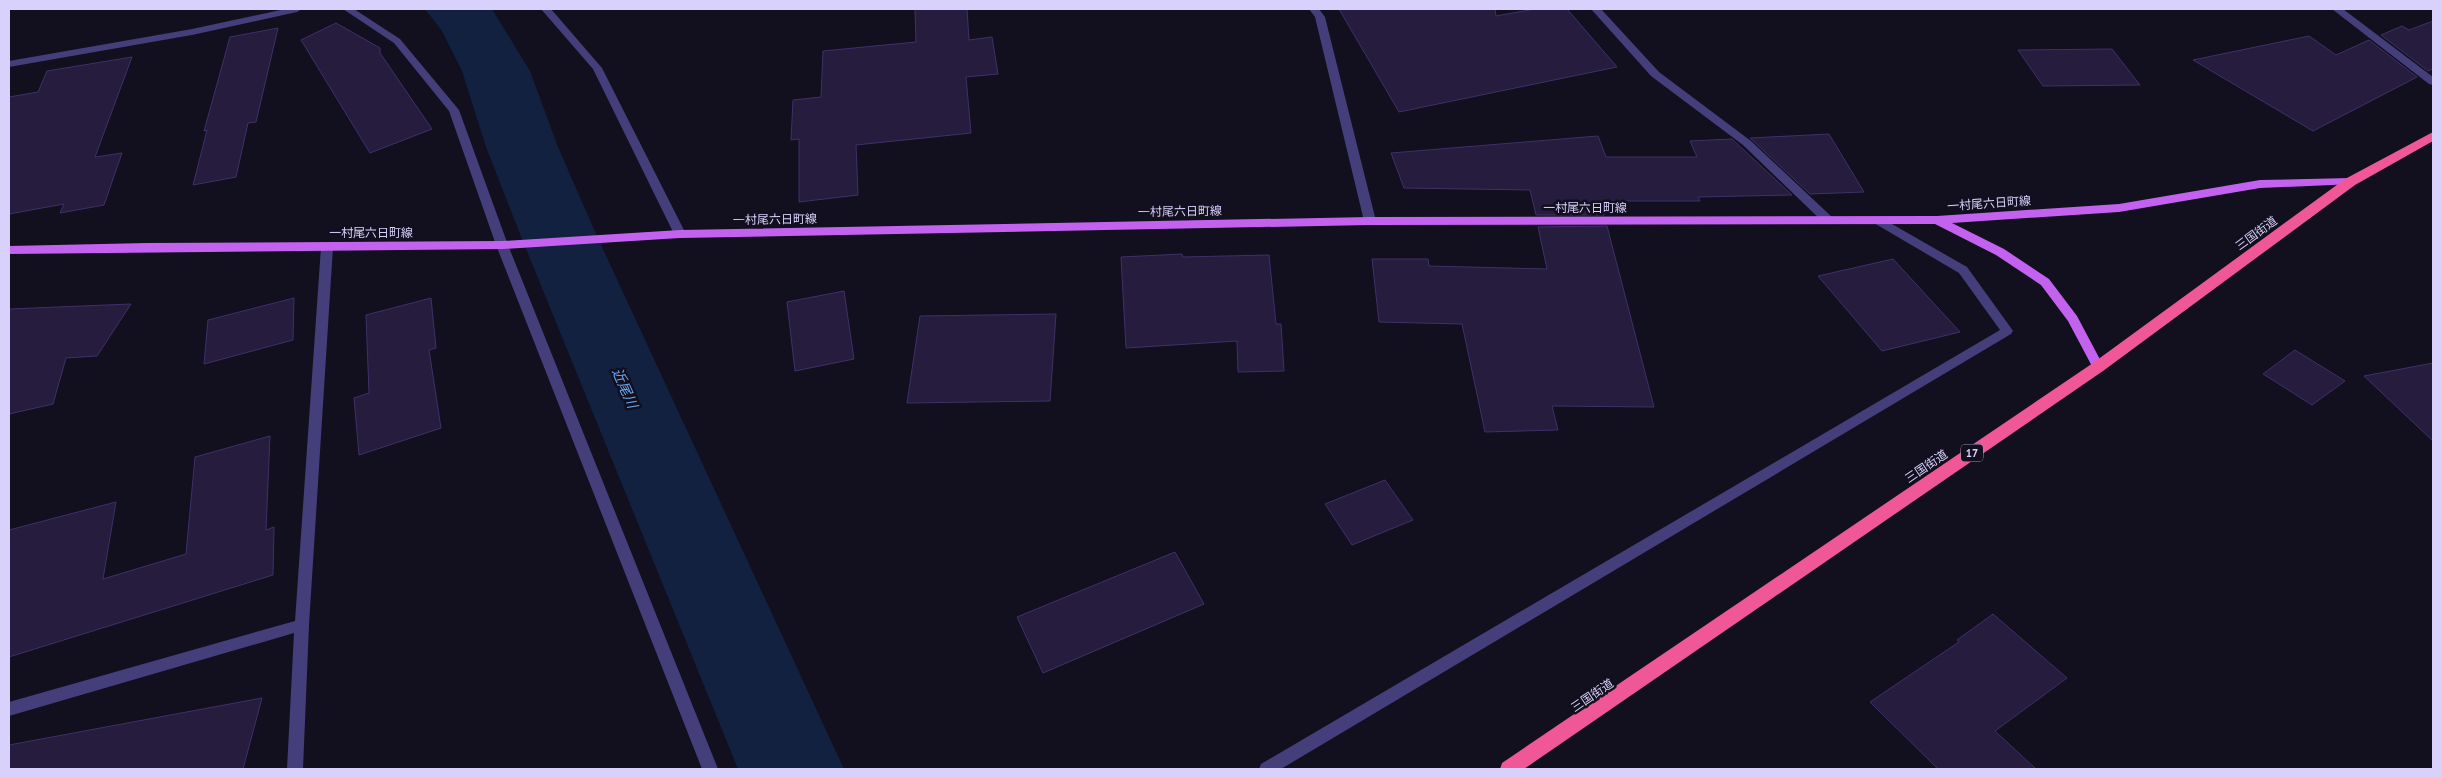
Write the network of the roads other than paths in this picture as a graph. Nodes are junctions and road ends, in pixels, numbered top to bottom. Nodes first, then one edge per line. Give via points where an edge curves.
1 (297, 9) edge
2 (348, 9) edge
3 (546, 9) edge
4 (1314, 9) edge
5 (1596, 9) edge
6 (2337, 9) edge
7 (9, 64) edge
8 (2433, 82) edge
9 (2433, 136) edge
10 (2350, 182) junction
11 (1878, 220) junction
12 (1937, 220) junction
13 (1370, 221) junction
14 (1830, 221) junction
15 (680, 234) junction
16 (502, 245) junction
17 (327, 246) junction
18 (9, 250) edge
19 (2098, 367) junction
20 (302, 625) junction
21 (9, 709) edge
22 (295, 769) edge
23 (710, 769) edge
24 (1268, 769) edge
25 (1509, 769) edge

1 - 7 street via 192,32
2 - 16 street via 397,40 454,110
3 - 15 street via 597,68
4 - 13 street via 1320,17
5 - 14 street via 1655,74 1747,143
6 - 8 street
9 - 10 highway, 三国街道 / 17
10 - 12 main road, 一村尾六日町線 via 2260,184 2119,208
10 - 19 highway, 三国街道 / 17
11 - 12 main road, 一村尾六日町線
11 - 14 main road, 一村尾六日町線
11 - 24 street via 1963,270 2007,332
12 - 19 main road via 2000,252 2045,282 2073,319
13 - 14 main road, 一村尾六日町線
13 - 15 main road, 一村尾六日町線
15 - 16 main road, 一村尾六日町線
16 - 17 main road, 一村尾六日町線
16 - 23 street
17 - 18 main road, 一村尾六日町線
17 - 20 street
19 - 25 highway, 三国街道 / 17
20 - 21 street
20 - 22 street

